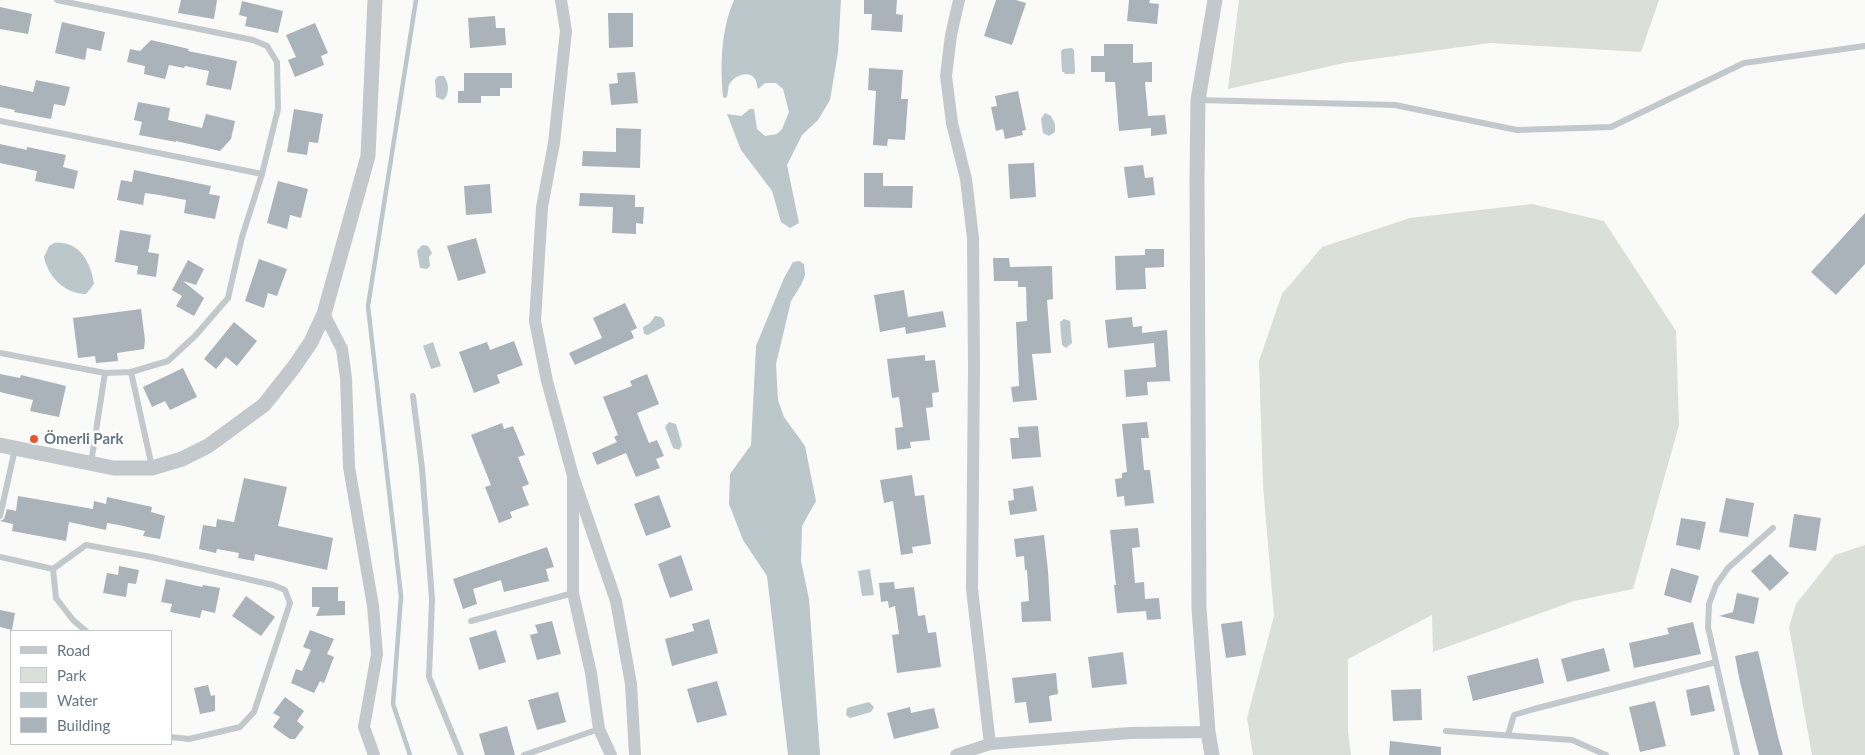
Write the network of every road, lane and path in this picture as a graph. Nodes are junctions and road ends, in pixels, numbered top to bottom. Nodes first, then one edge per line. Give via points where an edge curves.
1 (57, 0) edge
2 (375, 0) edge
3 (561, 0) edge
4 (959, 0) edge
5 (1215, 0) edge
6 (1865, 46) edge
7 (1198, 100) junction
8 (0, 121) edge
9 (262, 174) junction
10 (324, 314) junction
11 (0, 353) edge
12 (131, 372) junction
13 (105, 373) junction
14 (413, 396) dead end
15 (0, 445) edge
16 (16, 448) junction
17 (91, 463) junction
18 (152, 468) junction
19 (573, 476) junction
20 (0, 516) edge
21 (1773, 528) dead end
22 (0, 557) edge
23 (53, 569) junction
24 (573, 593) junction
25 (471, 621) dead end
26 (85, 630) edge
27 (1716, 662) junction
28 (600, 729) junction
29 (1446, 730) dead end
30 (1208, 732) junction
31 (1508, 735) junction
32 (172, 737) edge
33 (991, 747) junction
34 (374, 755) edge
35 (461, 755) edge
36 (524, 755) edge
37 (611, 755) edge
38 (635, 755) edge
39 (956, 755) edge
40 (1212, 755) edge
41 (1606, 755) edge
42 (1737, 755) edge

1 - 9 lane via 253,40 267,46 277,62 278,109
2 - 10 street via 368,156
3 - 19 street via 566,31 554,143 542,207 535,321 547,381
4 - 33 street via 946,76 952,124 966,179 973,238 972,588
5 - 7 street
6 - 7 lane via 1744,63 1611,126 1517,130 1395,106
7 - 30 street via 1199,608
8 - 9 lane
9 - 12 lane via 228,298 168,361
10 - 18 street via 305,350 264,405 208,446 182,459
10 - 34 street via 342,349 349,467 373,606 377,654 364,727
11 - 13 lane
12 - 13 lane
12 - 18 lane
13 - 17 lane
14 - 35 lane via 432,599 429,677
15 - 16 street
16 - 17 street
16 - 20 lane
17 - 18 street via 114,468
19 - 24 street
19 - 38 street via 616,601 631,684
21 - 27 lane via 1728,568 1716,585 1709,604 1708,628
22 - 23 lane
23 - 26 lane via 56,598
23 - 32 lane via 86,545 285,590 290,603 254,712 240,728 190,738
24 - 25 lane
24 - 28 street
27 - 31 lane via 1514,715
27 - 42 lane
28 - 36 lane
28 - 37 street
29 - 31 lane
30 - 33 street via 1130,734
30 - 40 street
31 - 41 lane via 1572,740
33 - 39 street

